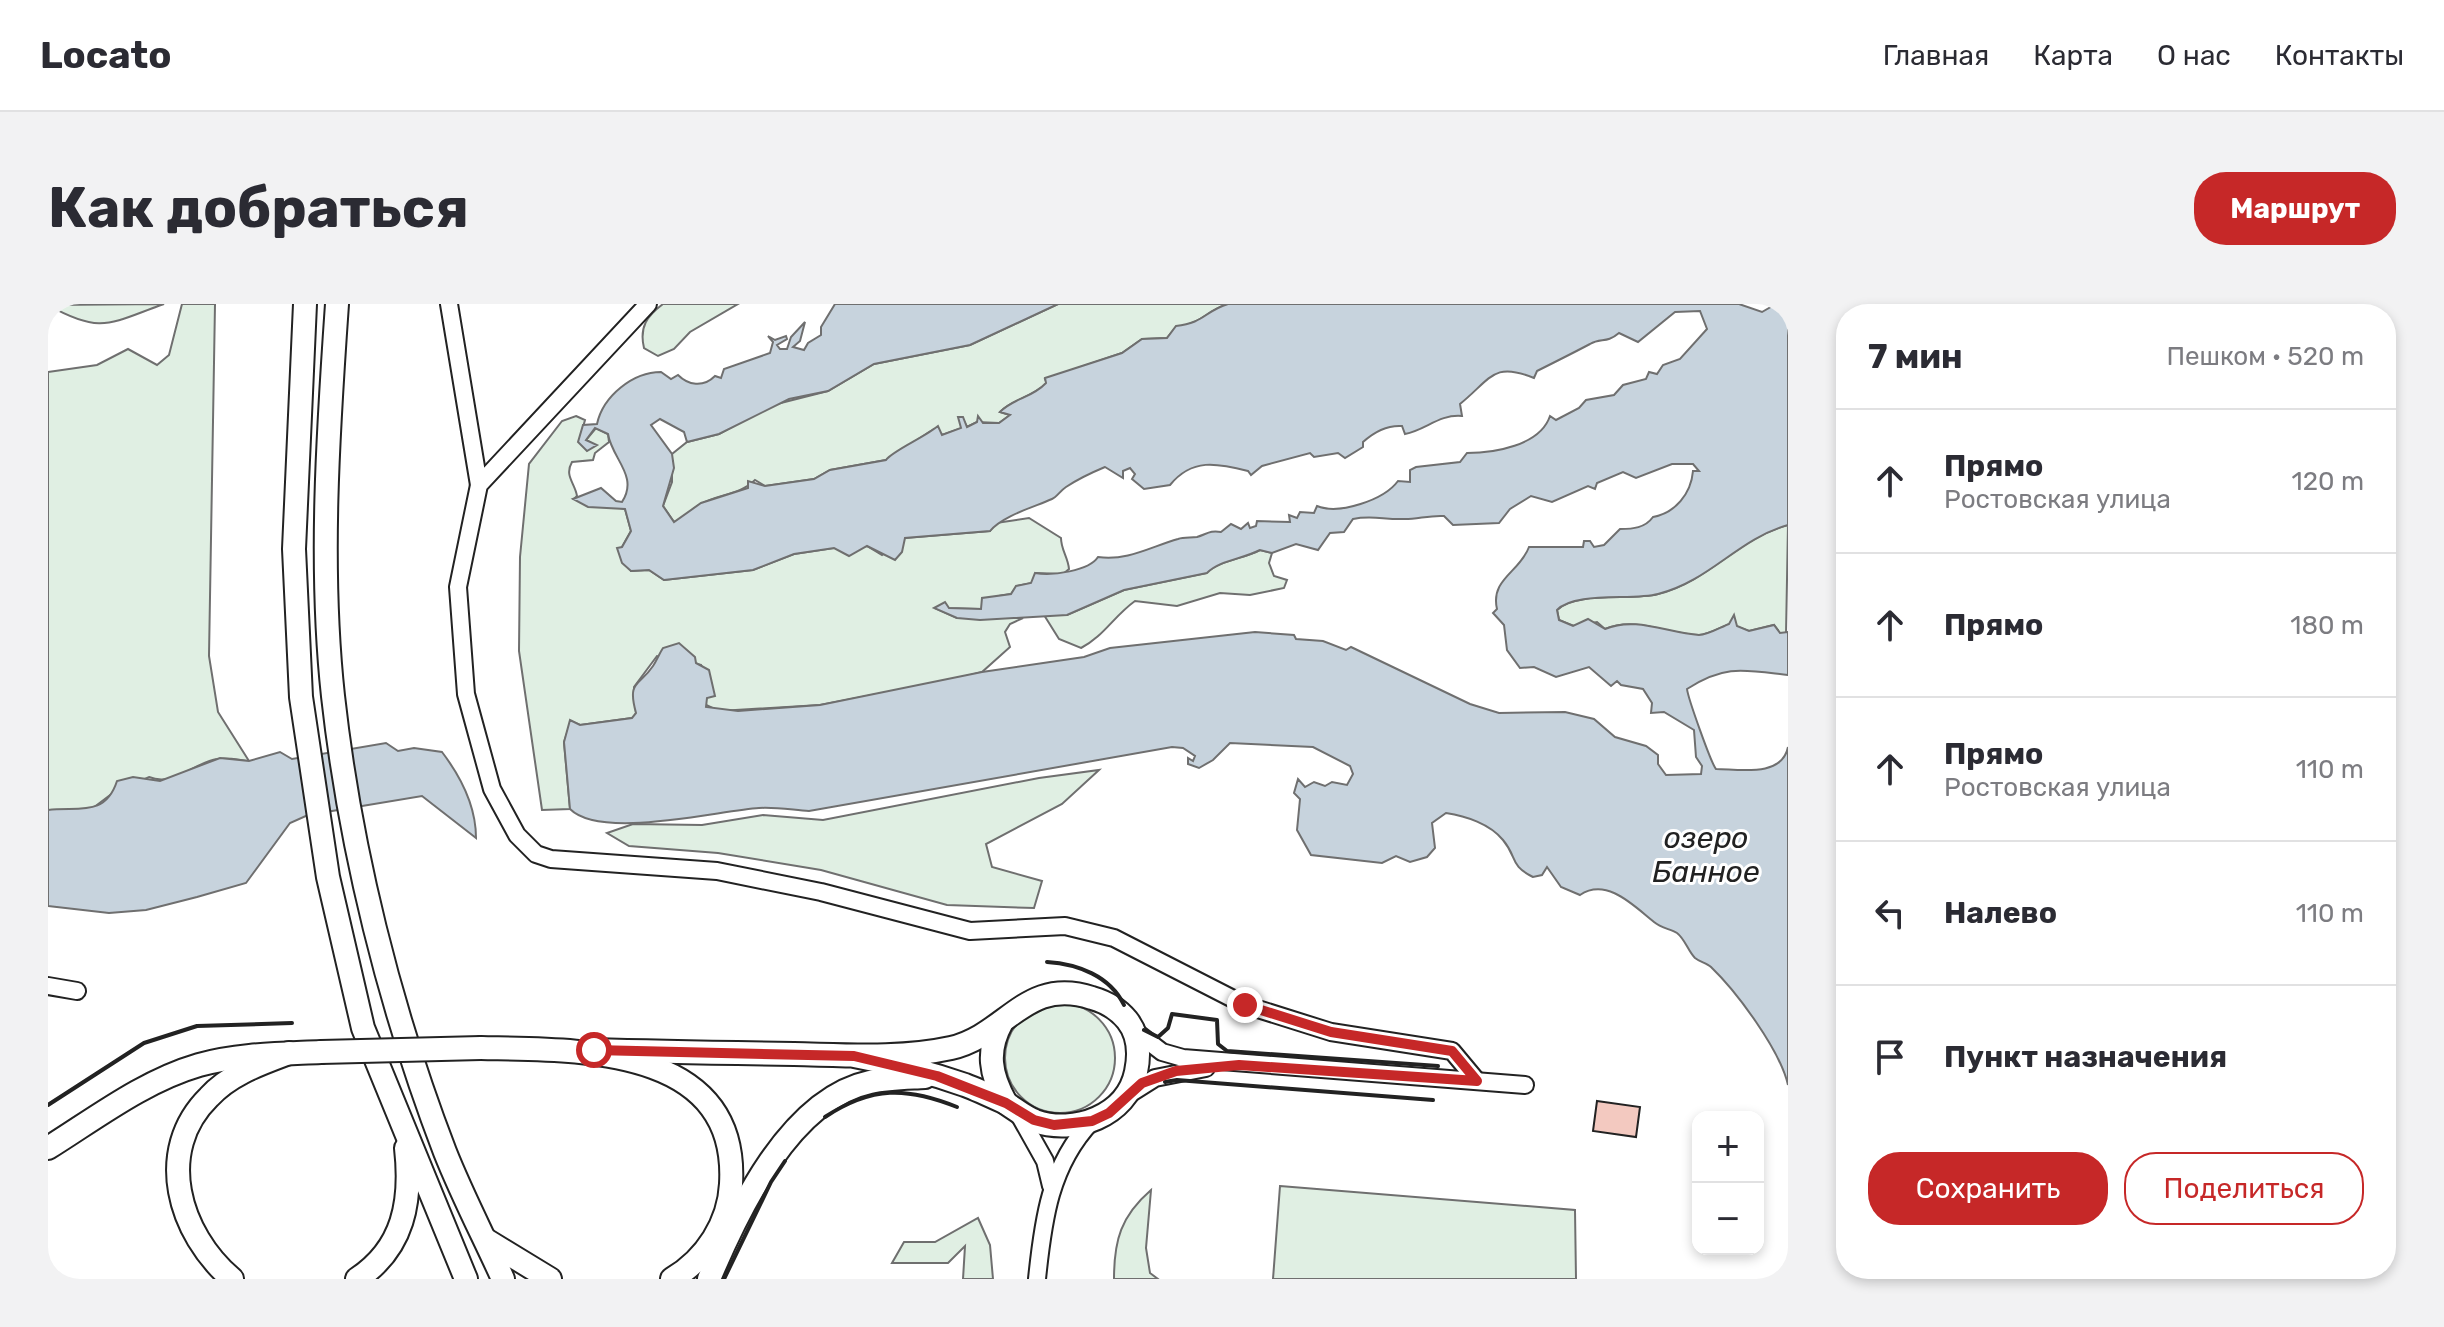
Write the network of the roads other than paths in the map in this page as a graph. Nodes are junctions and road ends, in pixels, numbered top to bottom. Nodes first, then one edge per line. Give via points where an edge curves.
1 (305, 304) edge
2 (337, 304) edge
3 (449, 304) edge
4 (648, 304) edge
5 (479, 485) junction
6 (48, 986) edge
7 (77, 991) dead end
8 (1003, 1021) junction
9 (1136, 1032) junction
10 (594, 1050) junction
11 (289, 1053) junction
12 (854, 1056) junction
13 (1239, 1065) junction
14 (937, 1076) junction
15 (1477, 1081) junction
16 (1525, 1085) dead end
17 (1124, 1098) junction
18 (1011, 1107) junction
19 (402, 1115) junction
20 (1092, 1121) junction
21 (48, 1148) edge
22 (1051, 1187) junction
23 (486, 1240) junction
24 (232, 1279) edge
25 (357, 1279) edge
26 (466, 1279) edge
27 (503, 1279) edge
28 (550, 1279) edge
29 (672, 1279) edge
30 (709, 1279) edge
31 (1037, 1279) edge

1 - 19 main road via 294,549 301,697 328,877 363,1028
2 - 23 main road via 328,439 333,696 363,871 390,987 446,1153
3 - 5 street
4 - 5 street
5 - 15 street via 458,587 466,694 492,789 517,835 536,854 717,871 970,931 1065,926 1114,938 1245,1005 1331,1032 1452,1051
6 - 7 street
8 - 9 main road via 1037,996 1081,994 1105,1002
8 - 12 main road via 982,1036 948,1048
8 - 18 main road via 990,1056 997,1088
9 - 13 street via 1162,1052
9 - 17 main road via 1139,1059
10 - 11 main road, bridge
10 - 12 main road
10 - 29 main road via 673,1075 716,1117 728,1146 730,1199 719,1230 702,1255
11 - 21 main road via 224,1060 170,1076
11 - 24 main road via 232,1078 210,1095 184,1134 178,1172 186,1217 205,1252
12 - 14 main road
13 - 15 street
13 - 17 street via 1176,1071 1142,1083
14 - 18 main road
14 - 30 main road via 870,1082 839,1094 801,1122 758,1179
15 - 16 street
17 - 20 main road
18 - 20 main road via 1054,1125
18 - 22 street via 1045,1161
19 - 25 main road via 409,1179 405,1216 382,1257
19 - 26 main road
20 - 22 street via 1061,1161
22 - 31 street
23 - 27 main road
23 - 28 main road

